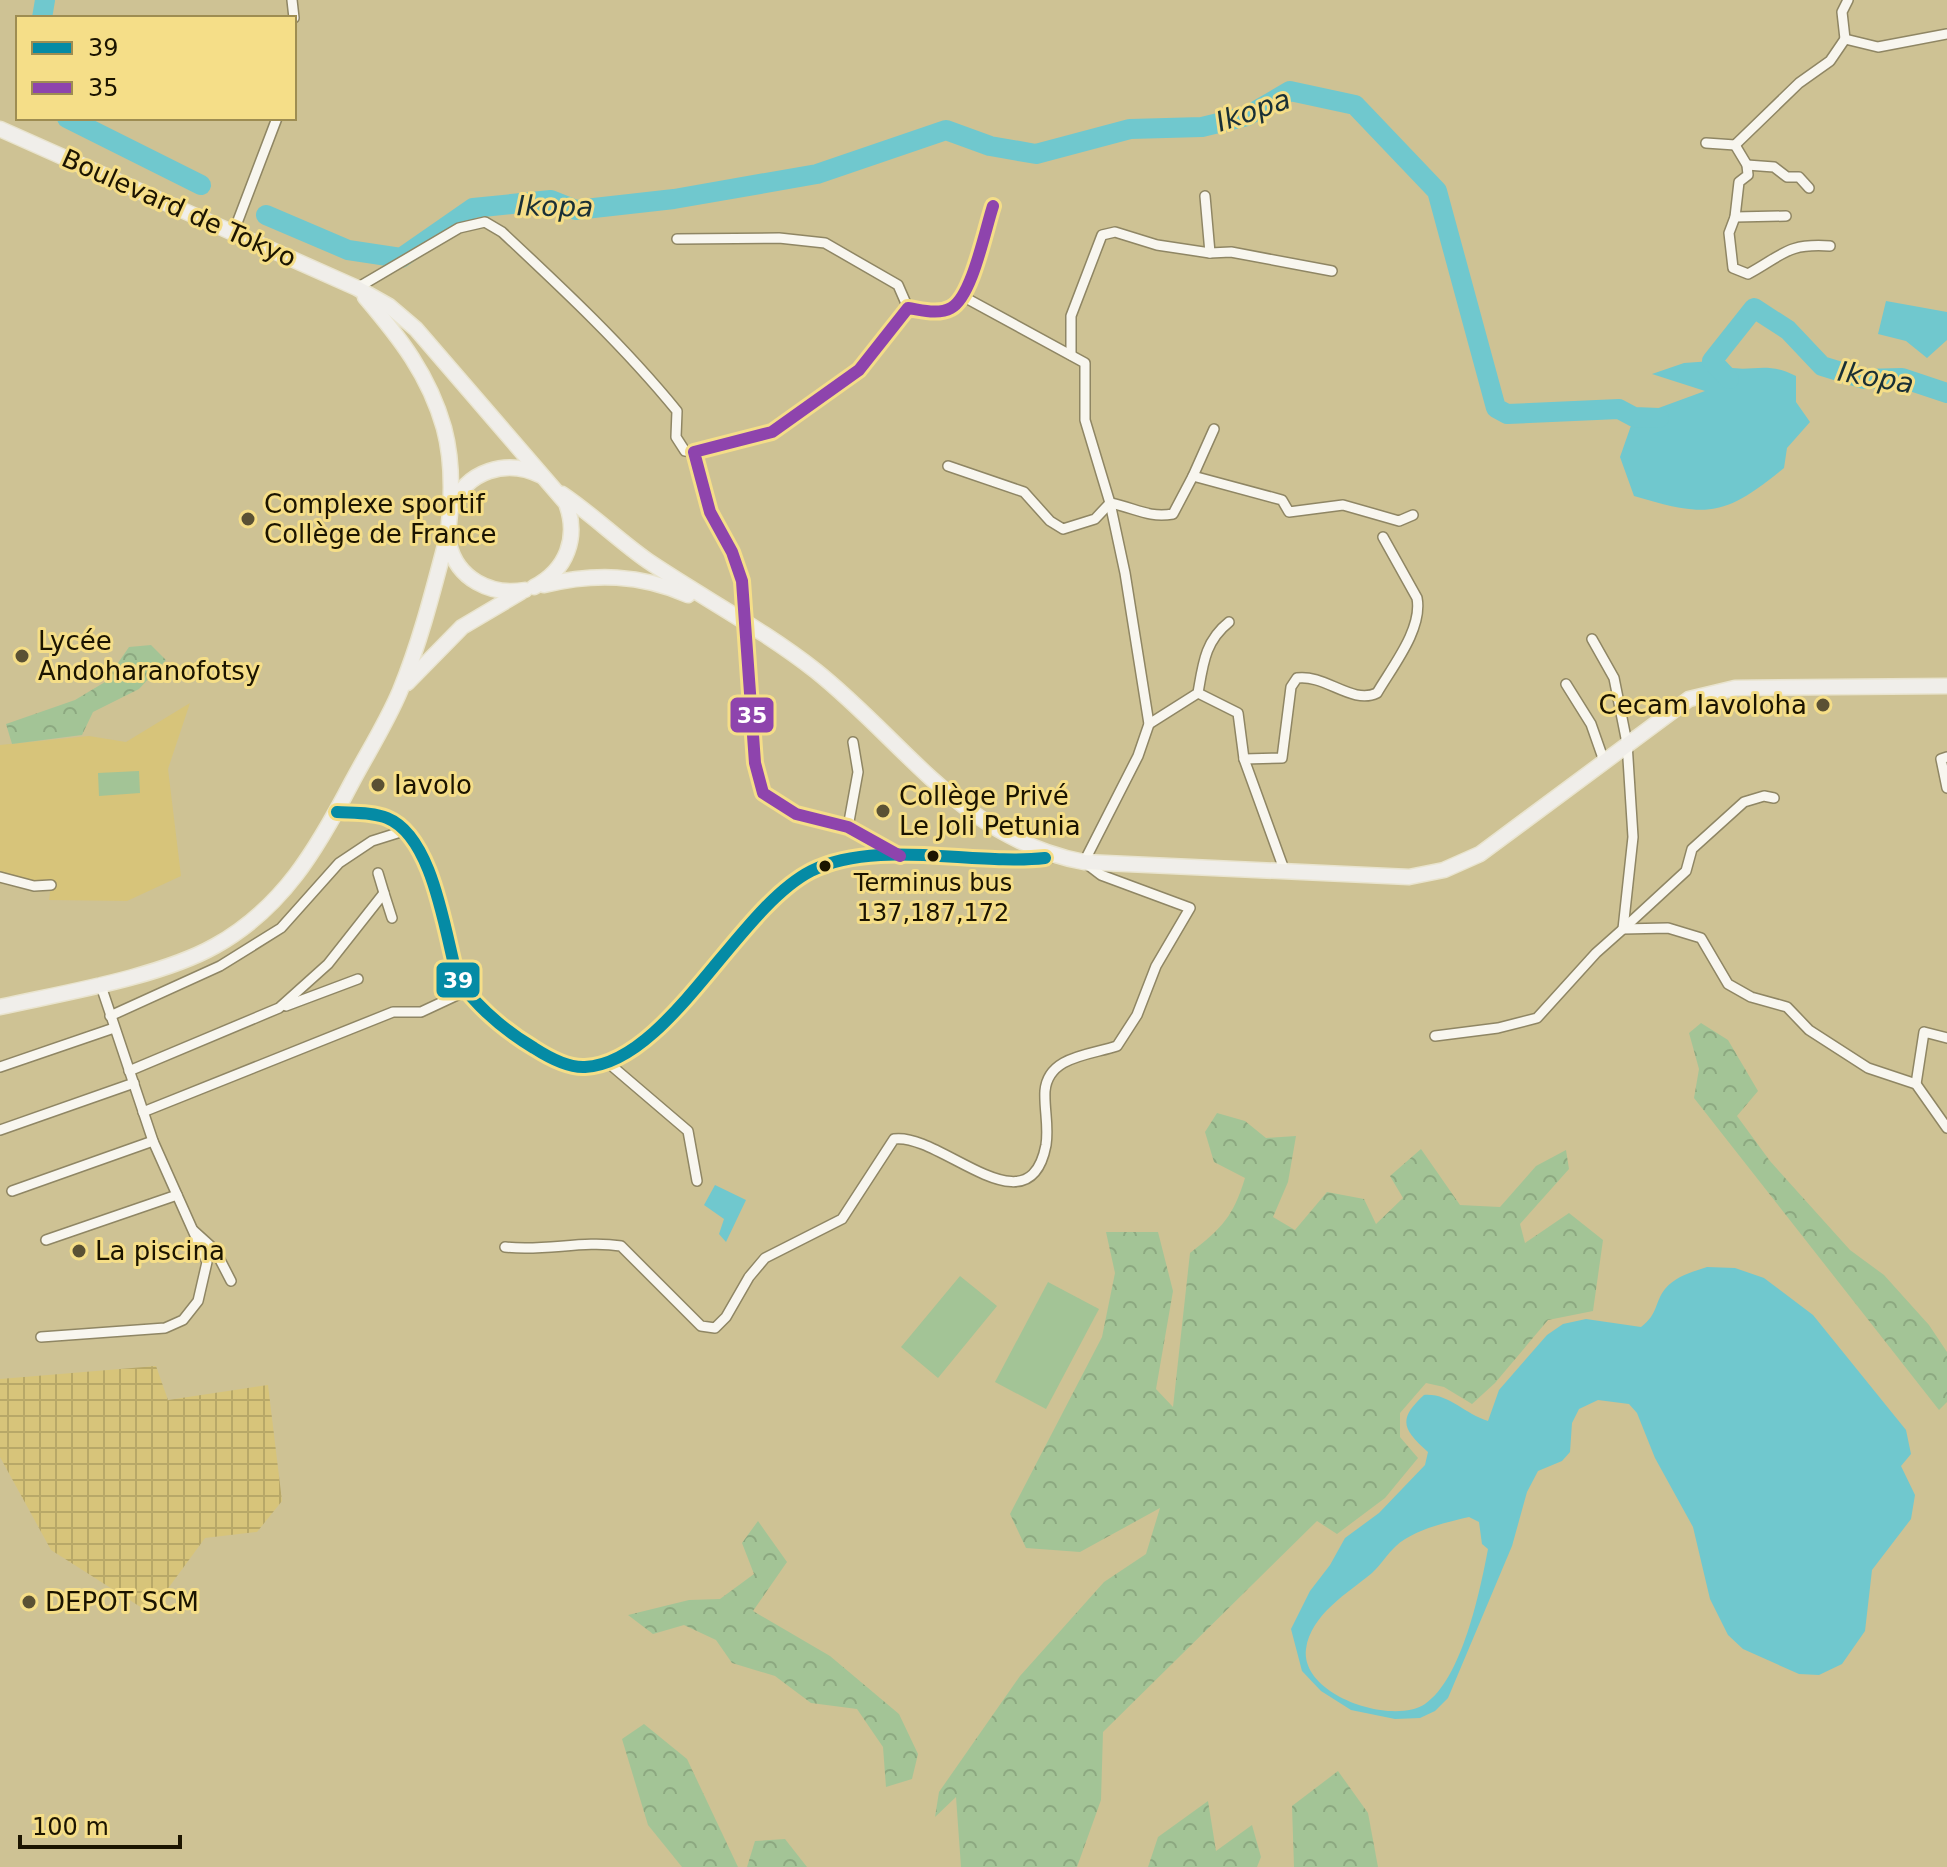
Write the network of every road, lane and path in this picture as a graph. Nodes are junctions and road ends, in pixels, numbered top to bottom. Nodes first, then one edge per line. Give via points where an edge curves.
1 (1848, 0) edge
2 (1947, 34) edge
3 (1845, 39) junction
4 (276, 120) edge
5 (0, 129) edge
6 (1706, 143) dead end
7 (1735, 145) junction
8 (1747, 165) junction
9 (1809, 188) dead end
10 (1205, 196) dead end
11 (993, 206) dead end
12 (1786, 216) dead end
13 (1735, 217) junction
14 (234, 231) junction
15 (677, 239) dead end
16 (1830, 246) dead end
17 (1210, 253) junction
18 (1332, 271) dead end
19 (357, 288) junction
20 (964, 297) junction
21 (908, 308) junction
22 (1071, 355) junction
23 (1214, 429) dead end
24 (694, 452) junction
25 (948, 466) dead end
26 (1193, 476) junction
27 (557, 488) junction
28 (1110, 503) junction
29 (450, 513) junction
30 (1413, 515) dead end
31 (448, 534) junction
32 (1383, 537) dead end
33 (529, 588) junction
34 (729, 614) junction
35 (1229, 622) dead end
36 (745, 623) junction
37 (1592, 639) dead end
38 (1566, 684) dead end
39 (1947, 686) edge
40 (399, 693) junction
41 (1198, 693) junction
42 (1149, 724) junction
43 (853, 742) dead end
44 (1627, 743) junction
45 (1947, 757) edge
46 (1244, 759) junction
47 (1604, 761) junction
48 (1947, 788) edge
49 (1774, 798) dead end
50 (337, 812) junction
51 (848, 827) junction
52 (407, 830) junction
53 (900, 856) junction
54 (1056, 857) junction
55 (1084, 862) junction
56 (1285, 872) junction
57 (378, 873) dead end
58 (0, 877) edge
59 (51, 885) dead end
60 (384, 893) junction
61 (392, 918) dead end
62 (1623, 929) junction
63 (358, 979) dead end
64 (100, 983) junction
65 (466, 991) junction
66 (0, 1007) edge
67 (279, 1008) junction
68 (110, 1016) junction
69 (114, 1028) junction
70 (1435, 1036) dead end
71 (1947, 1038) edge
72 (606, 1061) junction
73 (0, 1067) edge
74 (129, 1071) junction
75 (134, 1083) junction
76 (1916, 1084) junction
77 (143, 1112) junction
78 (1947, 1128) edge
79 (0, 1130) edge
80 (153, 1141) junction
81 (697, 1181) dead end
82 (12, 1191) dead end
83 (177, 1195) junction
84 (192, 1229) junction
85 (46, 1240) dead end
86 (505, 1247) dead end
87 (231, 1281) dead end
88 (41, 1337) dead end

1 - 3 street via 1842,12
2 - 3 street via 1878,47
3 - 7 street via 1830,61 1799,83
4 - 14 street
5 - 14 main road, Boulevard de Tokyo
6 - 7 street
7 - 8 street
8 - 9 street via 1774,167 1787,177 1799,177
8 - 13 street
10 - 17 street
11 - 20 street
12 - 13 street
13 - 16 street via 1729,233 1733,268 1748,274 1782,250
14 - 19 main road, Boulevard de Tokyo
15 - 21 street via 825,243 898,285
17 - 18 street via 1231,252
17 - 22 street via 1115,232 1102,235 1071,316
19 - 24 street via 459,228 485,222 592,316 663,394 677,411 676,437 685,451
19 - 27 main road, Boulevard de Tokyo via 416,329
19 - 29 main road via 415,358 432,392 449,452
20 - 21 street via 937,312
20 - 22 street
21 - 24 street via 859,370 772,432
22 - 28 street via 1085,363 1085,420
23 - 26 street
24 - 36 street via 710,512 742,581
25 - 28 street via 1024,492 1063,529 1095,519
26 - 28 street via 1173,514 1153,517
26 - 30 street via 1282,500 1289,512 1343,505 1399,521
27 - 29 main road via 524,468 492,469 466,485
27 - 33 main road via 572,522 571,542 558,569
27 - 34 main road via 644,558
28 - 42 street
29 - 31 main road
31 - 33 main road via 457,562 477,583 496,590
31 - 40 main road
32 - 46 street via 1419,609 1377,693 1357,696 1325,680 1297,678 1291,687 1282,758
33 - 34 main road via 585,575 636,579 675,589
33 - 40 main road via 462,627
34 - 36 main road
35 - 41 street via 1206,650
36 - 51 street via 755,763 763,793 796,814
36 - 54 main road via 815,670 964,807 1001,833
37 - 44 street via 1614,678
38 - 47 street via 1591,724
39 - 44 main road via 1713,692 1671,710
40 - 50 main road
41 - 42 street
41 - 46 street via 1238,713
42 - 55 street
43 - 51 street via 858,772
44 - 47 main road
44 - 62 street via 1633,837
45 - 48 street via 1941,759
46 - 56 street
47 - 56 main road via 1463,864 1409,877
49 - 62 street via 1744,802 1692,849 1686,871
50 - 52 street via 385,817
50 - 64 main road via 296,879 246,927 170,966
51 - 53 street
52 - 65 street via 427,865 458,980
52 - 68 street via 372,841 339,863 281,928 220,966
53 - 54 street via 1015,861
53 - 72 street via 846,860 809,872 740,935 653,1032
54 - 55 main road
55 - 56 main road
55 - 86 street via 1101,875 1190,908 1117,1046 1059,1063 1049,1076 1044,1155 1027,1178 997,1182 906,1137 894,1139 842,1219 765,1258 715,1328 701,1326 621,1246
57 - 60 street
58 - 59 street
60 - 61 street
60 - 67 street via 328,964
62 - 70 street via 1537,1018
62 - 76 street via 1668,928 1701,938 1728,984 1787,1007 1809,1030 1868,1068
63 - 67 street
64 - 66 main road
64 - 68 street
65 - 72 street via 487,1014 541,1053 585,1067
65 - 77 street via 421,1012 393,1012
67 - 74 street
68 - 69 street
69 - 73 street
69 - 74 street
71 - 76 street via 1924,1032
72 - 81 street via 688,1131
74 - 75 street
75 - 77 street
75 - 79 street
76 - 78 street
77 - 80 street
80 - 82 street
80 - 83 street
83 - 84 street
83 - 85 street
84 - 87 street via 215,1250
84 - 88 street via 207,1262 198,1301 183,1320 165,1328

